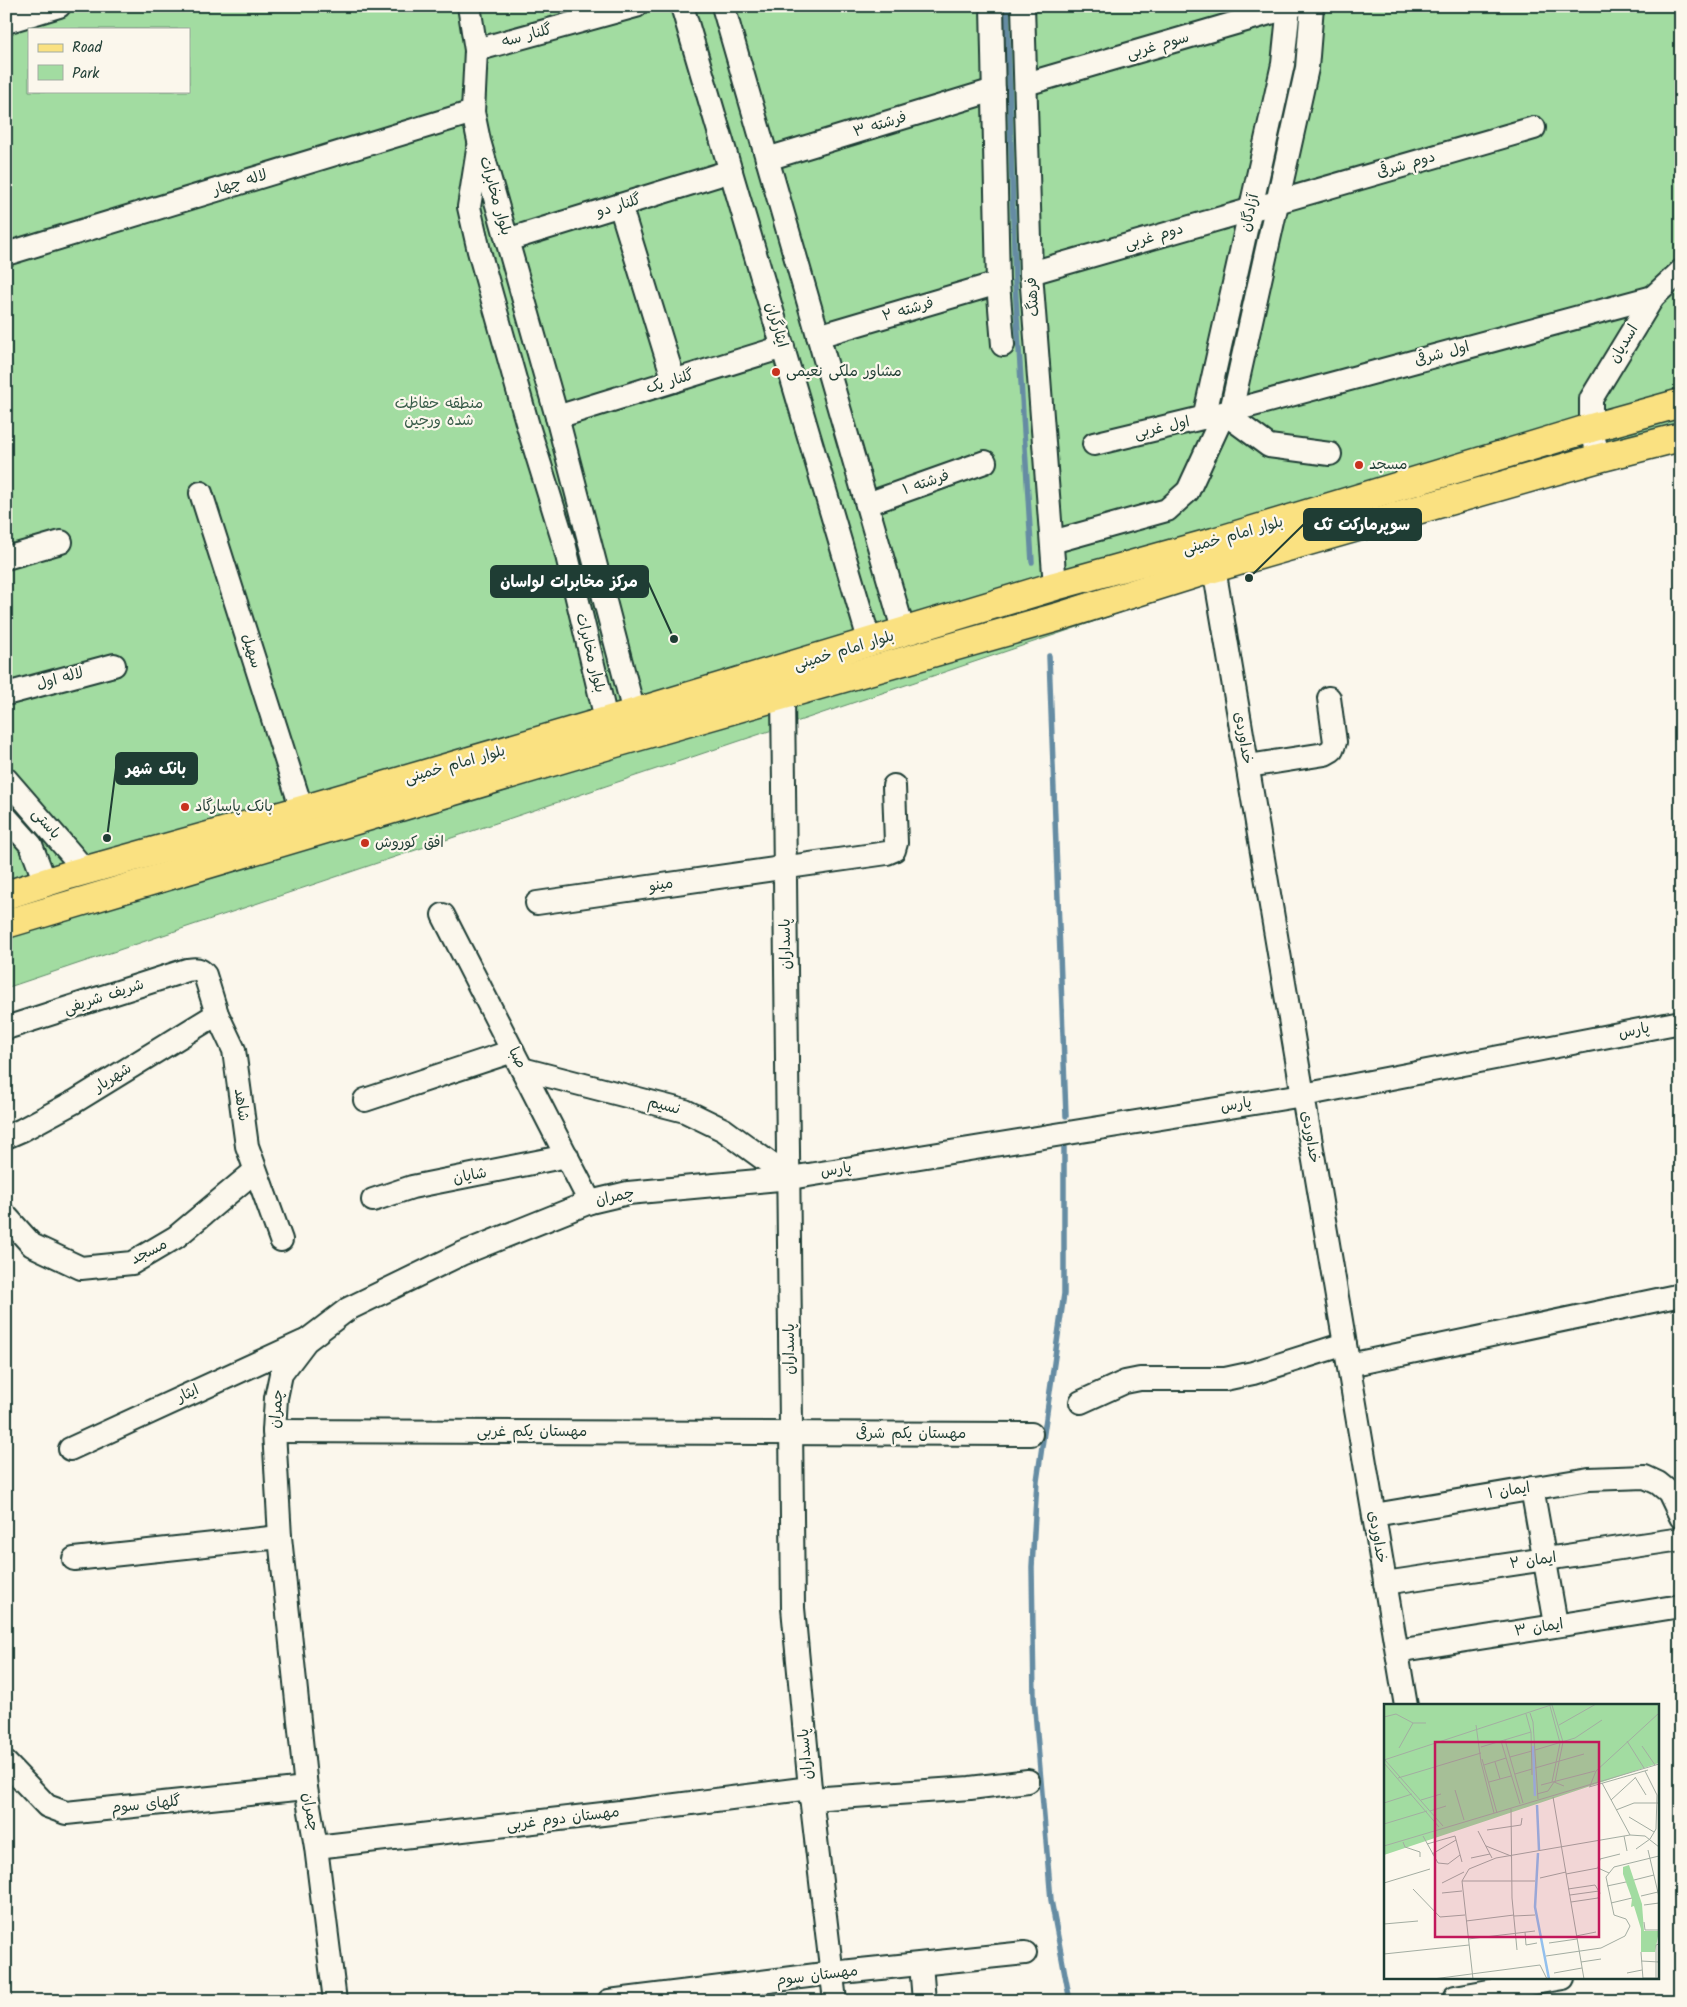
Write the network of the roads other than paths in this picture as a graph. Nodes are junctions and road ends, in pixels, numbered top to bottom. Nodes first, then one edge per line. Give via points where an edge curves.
1 (59, 6) edge
2 (469, 6) edge
3 (636, 6) edge
4 (682, 6) edge
5 (723, 6) edge
6 (992, 6) edge
7 (1023, 6) edge
8 (1312, 6) edge
9 (1291, 7) edge
10 (6, 22) edge
11 (476, 50) junction
12 (1026, 84) junction
13 (994, 90) junction
14 (473, 112) junction
15 (1534, 128) dead end
16 (479, 141) junction
17 (767, 159) junction
18 (731, 171) junction
19 (1278, 201) junction
20 (620, 205) junction
21 (1251, 209) junction
22 (507, 240) junction
23 (6, 254) edge
24 (1681, 271) edge
25 (1031, 273) junction
26 (998, 283) junction
27 (1653, 297) junction
28 (818, 336) junction
29 (1003, 345) dead end
30 (783, 347) junction
31 (674, 381) junction
32 (1681, 403) edge
33 (1220, 414) junction
34 (557, 417) junction
35 (1591, 428) junction
36 (1681, 437) edge
37 (1094, 444) dead end
38 (1330, 454) dead end
39 (1599, 458) junction
40 (985, 462) dead end
41 (201, 493) dead end
42 (867, 504) junction
43 (61, 542) dead end
44 (1052, 542) junction
45 (6, 558) edge
46 (1214, 568) junction
47 (1055, 586) junction
48 (904, 633) junction
49 (870, 643) junction
50 (114, 665) dead end
51 (6, 694) edge
52 (783, 696) junction
53 (1329, 698) dead end
54 (638, 724) junction
55 (609, 732) junction
56 (1248, 766) junction
57 (6, 779) edge
58 (894, 786) dead end
59 (302, 810) junction
60 (6, 817) edge
61 (786, 867) junction
62 (85, 870) junction
63 (45, 882) junction
64 (6, 895) edge
65 (537, 903) dead end
66 (444, 915) dead end
67 (6, 924) edge
68 (202, 970) joint
69 (217, 1014) junction
70 (1681, 1022) edge
71 (6, 1028) edge
72 (518, 1060) junction
73 (1303, 1095) junction
74 (365, 1100) dead end
75 (6, 1136) edge
76 (567, 1156) junction
77 (254, 1171) junction
78 (790, 1178) junction
79 (373, 1200) dead end
80 (590, 1202) junction
81 (6, 1216) edge
82 (281, 1240) dead end
83 (1680, 1292) edge
84 (306, 1341) junction
85 (1347, 1354) junction
86 (1081, 1402) dead end
87 (274, 1431) junction
88 (790, 1433) junction
89 (1031, 1434) dead end
90 (70, 1449) dead end
91 (1532, 1488) junction
92 (1374, 1515) junction
93 (1681, 1517) edge
94 (280, 1537) junction
95 (1681, 1540) edge
96 (74, 1559) dead end
97 (1544, 1559) junction
98 (1385, 1583) junction
99 (1681, 1606) edge
100 (1556, 1624) junction
101 (1397, 1651) junction
102 (1406, 1704) edge
103 (6, 1763) edge
104 (1028, 1781) dead end
105 (306, 1788) junction
106 (810, 1793) junction
107 (316, 1847) junction
108 (1025, 1953) dead end
109 (921, 1964) junction
110 (832, 1973) junction
111 (1547, 1980) edge
112 (1454, 1992) edge
113 (334, 2001) edge
114 (609, 2001) edge
115 (835, 2001) edge
116 (924, 2001) edge

1 - 10 street
2 - 11 street
3 - 11 street, گلنار سه
4 - 18 street, ایثارگران
5 - 17 street
6 - 13 street
7 - 12 street, فرهنگ
8 - 19 street, آزادگان via 1307,68
9 - 12 street, سوم غربی
9 - 21 street, آزادگان via 1283,64
11 - 14 street
12 - 25 street, فرهنگ
13 - 17 street, فرشته ۳
13 - 26 street
14 - 16 street
14 - 23 street, لاله چهار
15 - 19 street, دوم شرقی
16 - 22 street, بلوار مخابرات
16 - 55 street, بلوار مخابرات via 469,207 528,426 564,543
17 - 28 street
18 - 20 street, گلنار دو
18 - 30 street, ایثارگران
19 - 21 street, دوم غربی
19 - 33 street, آزادگان
20 - 22 street, گلنار دو
20 - 31 street
21 - 25 street, دوم غربی
21 - 33 street, آزادگان
22 - 34 street, بلوار مخابرات
24 - 27 street, اسدیان
25 - 44 street, فرهنگ
26 - 28 street, فرشته ۲
26 - 29 street
27 - 33 street, اول شرقی
27 - 35 street, اسدیان via 1591,399
28 - 42 street
30 - 31 street, گلنار یک
30 - 49 street, ایثارگران
31 - 34 street, گلنار یک
32 - 35 main road, بلوار امام خمینی
33 - 37 street, اول غربی
33 - 38 street via 1270,446
33 - 44 street via 1188,491 1167,510
34 - 54 street, بلوار مخابرات
35 - 39 street, اسدیان
35 - 47 main road, بلوار امام خمینی via 1223,540
36 - 39 main road, بلوار امام خمینی
39 - 46 main road, بلوار امام خمینی
40 - 42 street, فرشته ۱
41 - 59 street, سهیل
42 - 48 street
43 - 45 street
44 - 47 street, فرهنگ
46 - 52 main road, بلوار امام خمینی via 1058,617
46 - 56 street, خداوردی
47 - 48 main road, بلوار امام خمینی
48 - 49 main road, بلوار امام خمینی
49 - 54 main road, بلوار امام خمینی
50 - 51 street, لاله اول
52 - 54 main road, بلوار امام خمینی
52 - 61 street, پاسداران
53 - 56 street via 1335,742 1332,750 1325,754
54 - 55 main road, بلوار امام خمینی
55 - 59 main road, بلوار امام خمینی
55 - 67 main road, بلوار امام خمینی
56 - 73 street, خداوردی
57 - 62 street, باستی
58 - 61 street, مینو via 894,850
59 - 62 main road, بلوار امام خمینی
60 - 63 street, باستی via 31,845
61 - 65 street, مینو
61 - 78 street, پاسداران
62 - 63 main road, بلوار امام خمینی
63 - 64 main road, بلوار امام خمینی
66 - 72 street, صبا
68 - 69 street, شاهد
68 - 71 street, شریف شریفی via 187,970
69 - 75 street, شهریار via 74,1102
69 - 77 street, شاهد via 234,1050 247,1146
70 - 73 street, پارس
72 - 74 street
72 - 76 street, صبا
72 - 78 street, نسیم via 685,1111 724,1130
73 - 78 street, پارس
73 - 85 street, خداوردی
76 - 79 street, شایان via 412,1187
76 - 80 street, صبا
77 - 81 street, مسجد via 176,1237 132,1263 81,1268 32,1246
77 - 82 street, شاهد
78 - 80 street, چمران via 628,1193
78 - 88 street, پاسداران
80 - 84 street, چمران via 443,1262 348,1309
83 - 85 street
84 - 87 street, چمران via 281,1374
84 - 90 street, ایثار
85 - 86 street via 1226,1379 1140,1379 1125,1382
85 - 92 street, خداوردی
87 - 88 street, مهستان یکم غربی
87 - 94 street, چمران
88 - 89 street, مهستان یکم شرقی
88 - 106 street, پاسداران via 793,1608
91 - 92 street, ایمان ۱
91 - 93 street, ایمان ۱ via 1590,1479 1645,1477 1669,1492
91 - 97 street
92 - 98 street, خداوردی
94 - 96 street
94 - 105 street, چمران
95 - 97 street, ایمان ۲
97 - 98 street, ایمان ۲
97 - 100 street
98 - 101 street, خداوردی
99 - 100 street, ایمان ۳
100 - 101 street, ایمان ۳
101 - 102 street, خداوردی
103 - 105 street, گلهای سوم via 47,1806 66,1813
104 - 106 street, مهستان دوم غربی via 970,1788
105 - 107 street, چمران
106 - 107 street, مهستان دوم غربی
106 - 110 street, پاسداران
107 - 113 street, چمران
108 - 109 street, مهستان سوم
109 - 110 street, مهستان سوم
109 - 116 street
110 - 114 street, مهستان سوم
110 - 115 street, پاسداران
111 - 112 street

